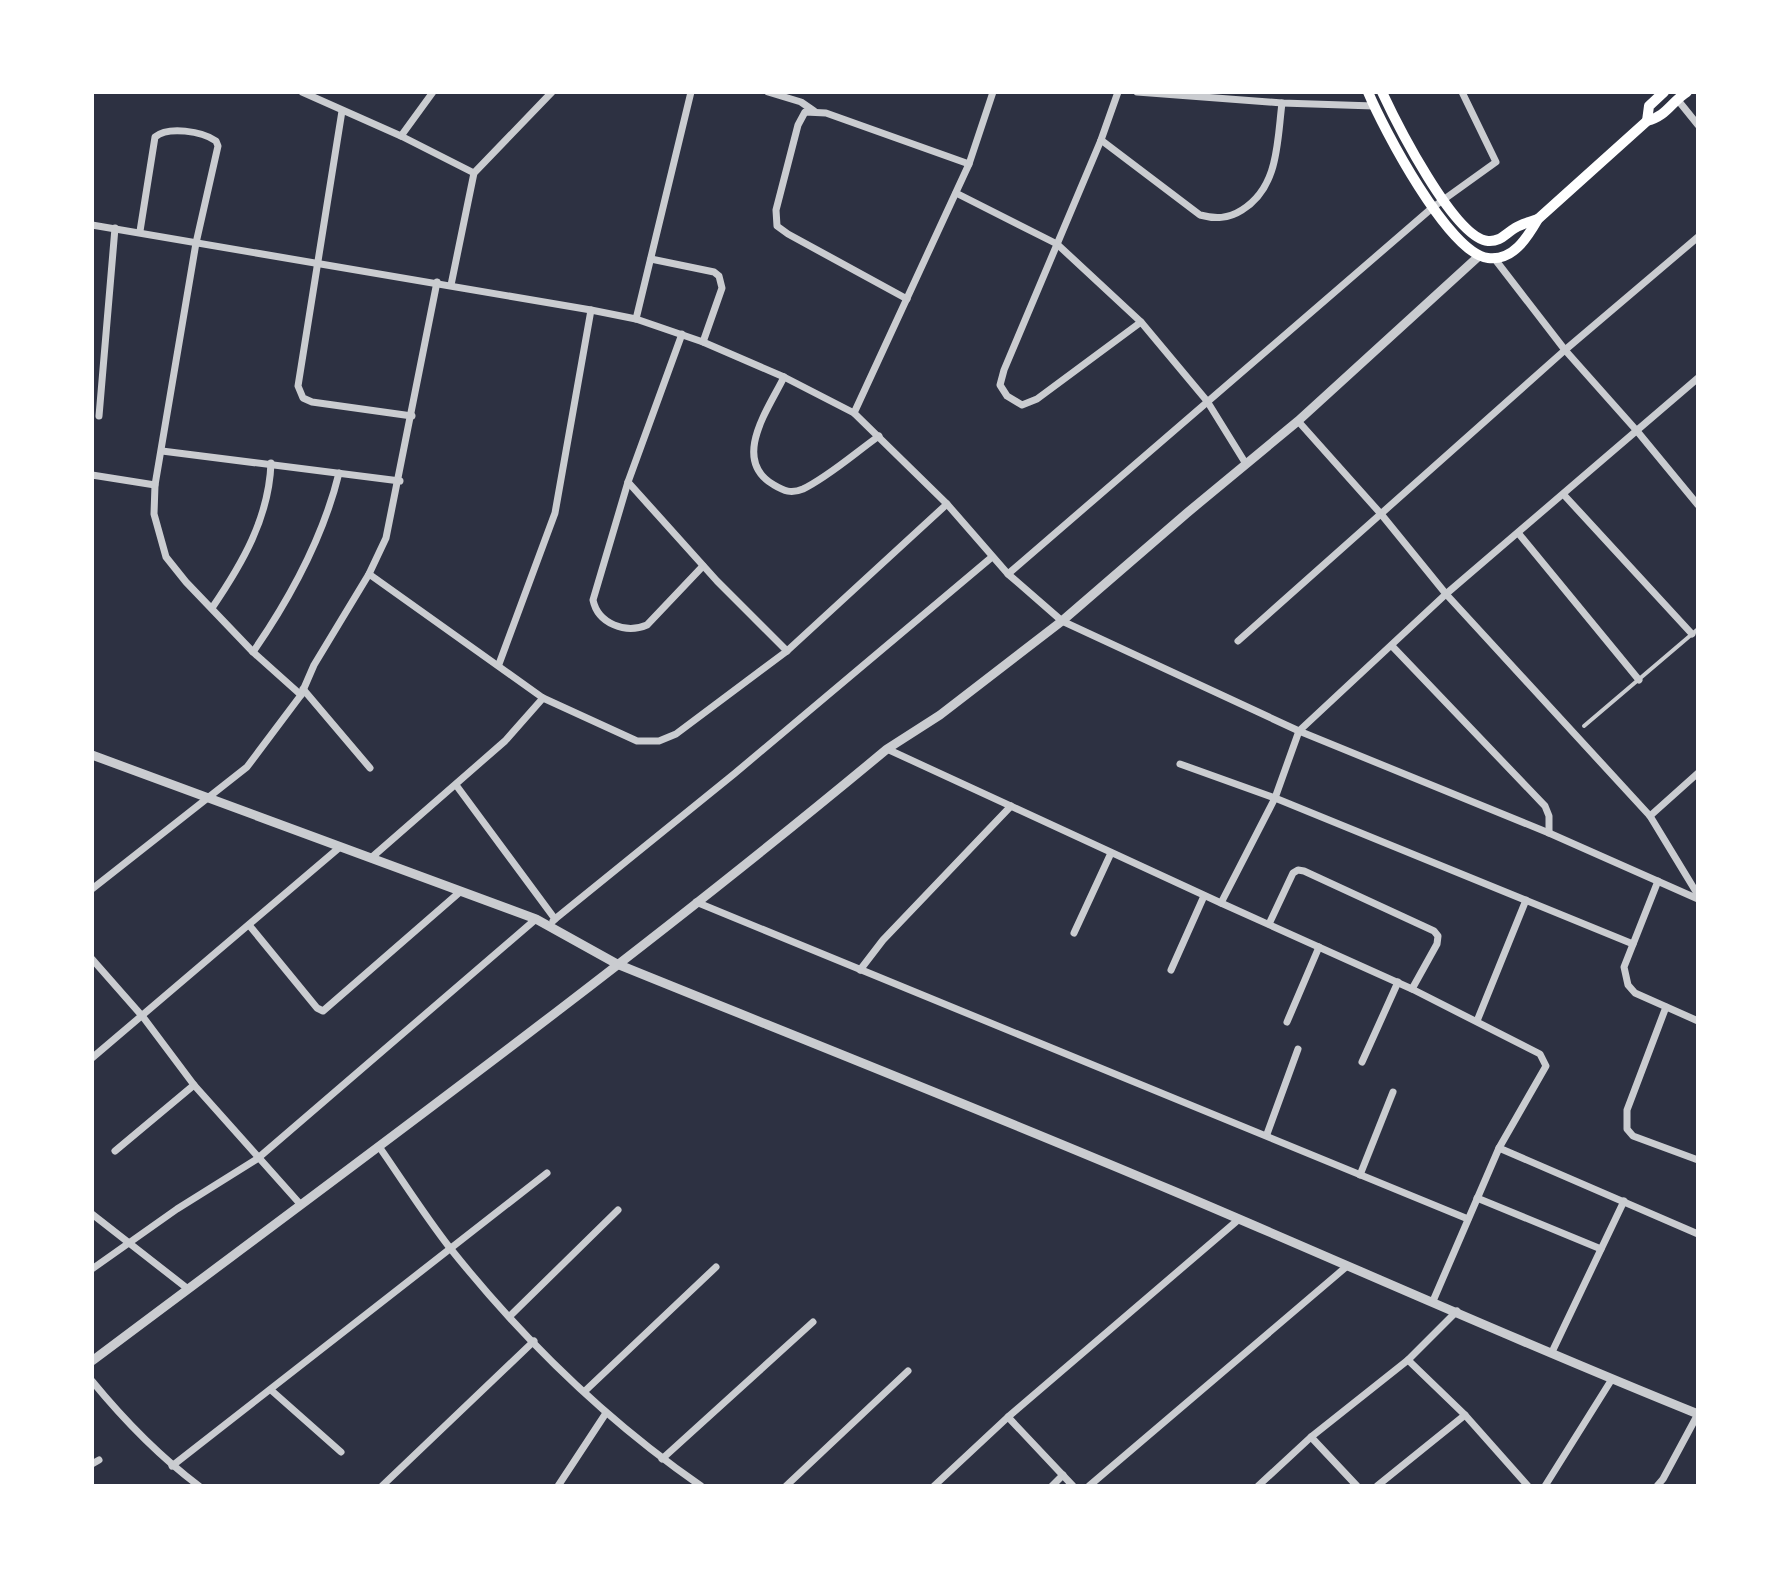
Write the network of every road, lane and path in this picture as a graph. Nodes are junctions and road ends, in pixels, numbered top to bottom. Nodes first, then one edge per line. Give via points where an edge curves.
1 (302, 92) edge
2 (433, 92) edge
3 (552, 92) edge
4 (691, 92) edge
5 (768, 92) edge
6 (993, 92) edge
7 (1118, 92) edge
8 (1137, 92) edge
9 (1368, 92) edge
10 (1382, 92) edge
11 (1462, 92) edge
12 (1664, 92) edge
13 (1687, 92) edge
14 (1676, 99) junction
15 (1282, 103) junction
16 (1374, 106) junction
17 (342, 111) junction
18 (814, 111) junction
19 (1647, 121) junction
20 (1698, 125) edge
21 (401, 136) junction
22 (1101, 140) junction
23 (969, 164) junction
24 (474, 173) junction
25 (956, 193) junction
26 (1445, 200) junction
27 (1432, 208) junction
28 (1538, 219) junction
29 (92, 225) edge
30 (115, 228) junction
31 (140, 231) junction
32 (1698, 237) edge
33 (196, 243) junction
34 (1057, 244) junction
35 (1479, 256) junction
36 (1494, 258) junction
37 (651, 259) junction
38 (319, 264) junction
39 (437, 282) junction
40 (451, 285) junction
41 (907, 299) junction
42 (591, 310) junction
43 (636, 319) junction
44 (1141, 322) junction
45 (682, 334) junction
46 (703, 342) junction
47 (1565, 350) junction
48 (784, 377) junction
49 (1698, 378) edge
50 (1207, 401) junction
51 (854, 413) junction
52 (99, 416) dead end
53 (412, 416) junction
54 (1298, 421) junction
55 (1637, 431) junction
56 (879, 436) junction
57 (162, 451) junction
58 (271, 463) junction
59 (1246, 464) junction
60 (339, 473) junction
61 (92, 475) edge
62 (400, 481) junction
63 (628, 482) junction
64 (155, 485) junction
65 (1564, 495) junction
66 (947, 504) junction
67 (1698, 505) edge
68 (1381, 514) junction
69 (1519, 534) junction
70 (992, 557) junction
71 (703, 566) junction
72 (369, 574) junction
73 (1008, 574) junction
74 (1446, 594) junction
75 (212, 608) junction
76 (1062, 621) junction
77 (1695, 631) edge
78 (1238, 641) dead end
79 (1392, 646) junction
80 (787, 651) junction
81 (253, 652) junction
82 (499, 664) junction
83 (1639, 680) junction
84 (302, 692) junction
85 (543, 698) junction
86 (1584, 726) joint
87 (1299, 731) junction
88 (1575, 733) junction
89 (887, 749) junction
90 (92, 755) edge
91 (1180, 764) dead end
92 (370, 768) dead end
93 (1698, 773) edge
94 (456, 785) junction
95 (1275, 798) junction
96 (209, 799) junction
97 (1011, 806) junction
98 (1650, 816) junction
99 (1549, 833) junction
100 (340, 847) junction
101 (1111, 853) junction
102 (371, 858) junction
103 (1658, 881) junction
104 (92, 889) edge
105 (461, 891) junction
106 (1204, 896) junction
107 (1698, 897) edge
108 (1526, 900) junction
109 (696, 902) junction
110 (1221, 903) junction
111 (536, 919) junction
112 (553, 922) junction
113 (1269, 924) junction
114 (249, 925) junction
115 (1074, 933) dead end
116 (1633, 944) junction
117 (1319, 947) junction
118 (617, 964) junction
119 (94, 965) edge
120 (860, 970) junction
121 (1171, 970) dead end
122 (1398, 982) junction
123 (1412, 989) junction
124 (1666, 1007) junction
125 (143, 1017) junction
126 (1477, 1021) junction
127 (1698, 1021) edge
128 (1287, 1022) dead end
129 (1298, 1049) dead end
130 (92, 1058) edge
131 (1362, 1062) dead end
132 (194, 1085) junction
133 (1393, 1092) dead end
134 (1267, 1134) junction
135 (380, 1148) junction
136 (1499, 1148) junction
137 (115, 1151) dead end
138 (1698, 1158) edge
139 (257, 1159) junction
140 (547, 1173) dead end
141 (1360, 1175) junction
142 (1477, 1198) junction
143 (1624, 1201) junction
144 (301, 1205) junction
145 (618, 1210) dead end
146 (92, 1214) edge
147 (1468, 1219) junction
148 (1238, 1220) junction
149 (1698, 1234) edge
150 (130, 1243) junction
151 (450, 1247) junction
152 (1601, 1249) junction
153 (716, 1267) dead end
154 (1346, 1267) junction
155 (92, 1269) edge
156 (188, 1289) junction
157 (1433, 1301) junction
158 (1457, 1311) junction
159 (510, 1316) junction
160 (813, 1322) dead end
161 (534, 1341) junction
162 (1552, 1352) junction
163 (1408, 1360) junction
164 (92, 1361) edge
165 (908, 1371) dead end
166 (1612, 1379) junction
167 (92, 1381) edge
168 (271, 1390) junction
169 (585, 1391) junction
170 (606, 1413) junction
171 (1698, 1414) edge
172 (1465, 1415) junction
173 (1008, 1417) junction
174 (1311, 1437) junction
175 (341, 1452) dead end
176 (662, 1459) junction
177 (172, 1466) junction
178 (1063, 1475) junction
179 (199, 1486) edge
180 (382, 1486) edge
181 (558, 1486) edge
182 (701, 1486) edge
183 (786, 1486) edge
184 (934, 1486) edge
185 (1052, 1486) edge
186 (1073, 1486) edge
187 (1089, 1486) edge
188 (1258, 1486) edge
189 (1357, 1486) edge
190 (1377, 1486) edge
191 (1528, 1486) edge
192 (1545, 1486) edge
193 (1657, 1486) edge

1 - 17 street
2 - 21 street
3 - 24 street
4 - 37 street
5 - 18 street
6 - 23 street
7 - 22 street
8 - 15 street
9 - 16 main road
10 - 26 main road via 1404,138
11 - 26 street via 1496,162
12 - 19 main road via 1649,106
13 - 14 main road
14 - 19 main road via 1661,118
14 - 20 street
15 - 16 street
15 - 22 street via 1267,186 1252,203 1225,218 1200,215
16 - 27 main road
17 - 21 street
17 - 38 street
18 - 23 street
18 - 41 street via 805,112 798,125 776,210 777,226
19 - 28 main road
21 - 24 street
22 - 34 street
23 - 25 street
24 - 40 street
25 - 34 street
25 - 41 street
26 - 27 street
26 - 28 main road via 1468,231 1489,241
27 - 35 main road
27 - 50 street
28 - 36 main road via 1520,246
29 - 30 street
30 - 31 street
30 - 52 street
31 - 33 street
31 - 33 street via 155,137 163,131 200,133 218,146
32 - 47 street
33 - 38 street
33 - 57 street
34 - 44 street
34 - 44 street via 1004,370 1000,385 1007,396 1022,405 1037,399
35 - 36 main road
35 - 54 street
36 - 47 street
37 - 43 street
37 - 46 street via 719,276 722,288
38 - 39 street
38 - 53 street via 299,393 312,402
39 - 40 street
39 - 53 street
40 - 42 street
41 - 51 street
42 - 43 street
42 - 82 street via 555,513
43 - 45 street
44 - 50 street
45 - 46 street
45 - 63 street
46 - 48 street
47 - 55 street
47 - 68 street
48 - 51 street
48 - 56 street via 753,440 755,463 766,481 785,492 802,490
49 - 55 street
50 - 59 street
50 - 73 street
51 - 56 street
53 - 62 street
54 - 59 street
54 - 68 street
55 - 65 street
55 - 67 street
56 - 66 street
57 - 58 street
57 - 64 street
58 - 60 street
58 - 75 street via 270,489 249,547
59 - 76 street
60 - 62 street
60 - 81 street via 306,563
61 - 64 street
62 - 72 street via 386,538
63 - 71 street
63 - 71 street via 593,600 599,615 622,627 647,625
64 - 75 street via 154,514 166,557
65 - 69 street
65 - 77 street
66 - 70 street
66 - 80 street
68 - 74 street
68 - 78 street
69 - 74 street
69 - 83 street
70 - 73 street
70 - 112 street
71 - 80 street
72 - 82 street
72 - 84 street
73 - 76 street
74 - 79 street
74 - 88 street
75 - 81 street
76 - 87 street
76 - 89 street
77 - 83 lane
79 - 87 street
79 - 99 street via 1545,806
80 - 85 street via 676,734 659,741 637,741
81 - 84 street
82 - 85 street
83 - 86 lane
84 - 92 street
84 - 96 street via 247,767
85 - 94 street
86 - 88 street
87 - 95 street
87 - 99 street
88 - 98 street
89 - 97 street
89 - 109 street
90 - 96 street
91 - 95 street
93 - 98 street
94 - 102 street
94 - 112 street
95 - 108 street
95 - 110 street
96 - 100 street
96 - 104 street
97 - 101 street
97 - 120 street
98 - 107 street
99 - 103 street
100 - 102 street
100 - 114 street
101 - 106 street
101 - 115 street
102 - 105 street
103 - 107 street
103 - 116 street
105 - 111 street
105 - 114 street via 323,1011
106 - 110 street
106 - 121 street
108 - 116 street
108 - 126 street
109 - 118 street
109 - 120 street
110 - 113 street
111 - 112 street
111 - 139 street
112 - 118 street
113 - 117 street
113 - 123 street via 1293,873 1304,871 1434,931 1437,944
114 - 125 street
116 - 124 street via 1624,967 1628,985
117 - 122 street
117 - 128 street
118 - 135 street
118 - 148 street
119 - 125 street
120 - 134 street
122 - 123 street
122 - 131 street
123 - 126 street
124 - 127 street
124 - 138 street via 1627,1110 1627,1129 1633,1136
125 - 130 street
125 - 132 street
126 - 136 street via 1534,1049 1546,1062
129 - 134 street
132 - 137 street
132 - 139 street
133 - 141 street
134 - 141 street
135 - 144 street
135 - 151 street
136 - 142 street
136 - 143 street
139 - 144 street
139 - 150 street
140 - 151 street
141 - 147 street
142 - 147 street
142 - 152 street
143 - 149 street
143 - 152 street
144 - 156 street
145 - 159 street
146 - 150 street
147 - 157 street
148 - 154 street
148 - 173 street
150 - 155 street
150 - 156 street
151 - 159 street
151 - 168 street
152 - 162 street
153 - 169 street
154 - 157 street
154 - 187 street
156 - 164 street
157 - 158 street
158 - 162 street
158 - 163 street
159 - 161 street
160 - 176 street
161 - 169 street
161 - 180 street
162 - 166 street
163 - 172 street
163 - 174 street
165 - 183 street
166 - 171 street
166 - 192 street
167 - 177 street
168 - 175 street
168 - 177 street
169 - 170 street
170 - 176 street
170 - 181 street
171 - 193 street
172 - 190 street
172 - 191 street
173 - 178 street
173 - 184 street
174 - 188 street
174 - 189 street
176 - 182 street
177 - 179 street
178 - 185 street
178 - 186 street

